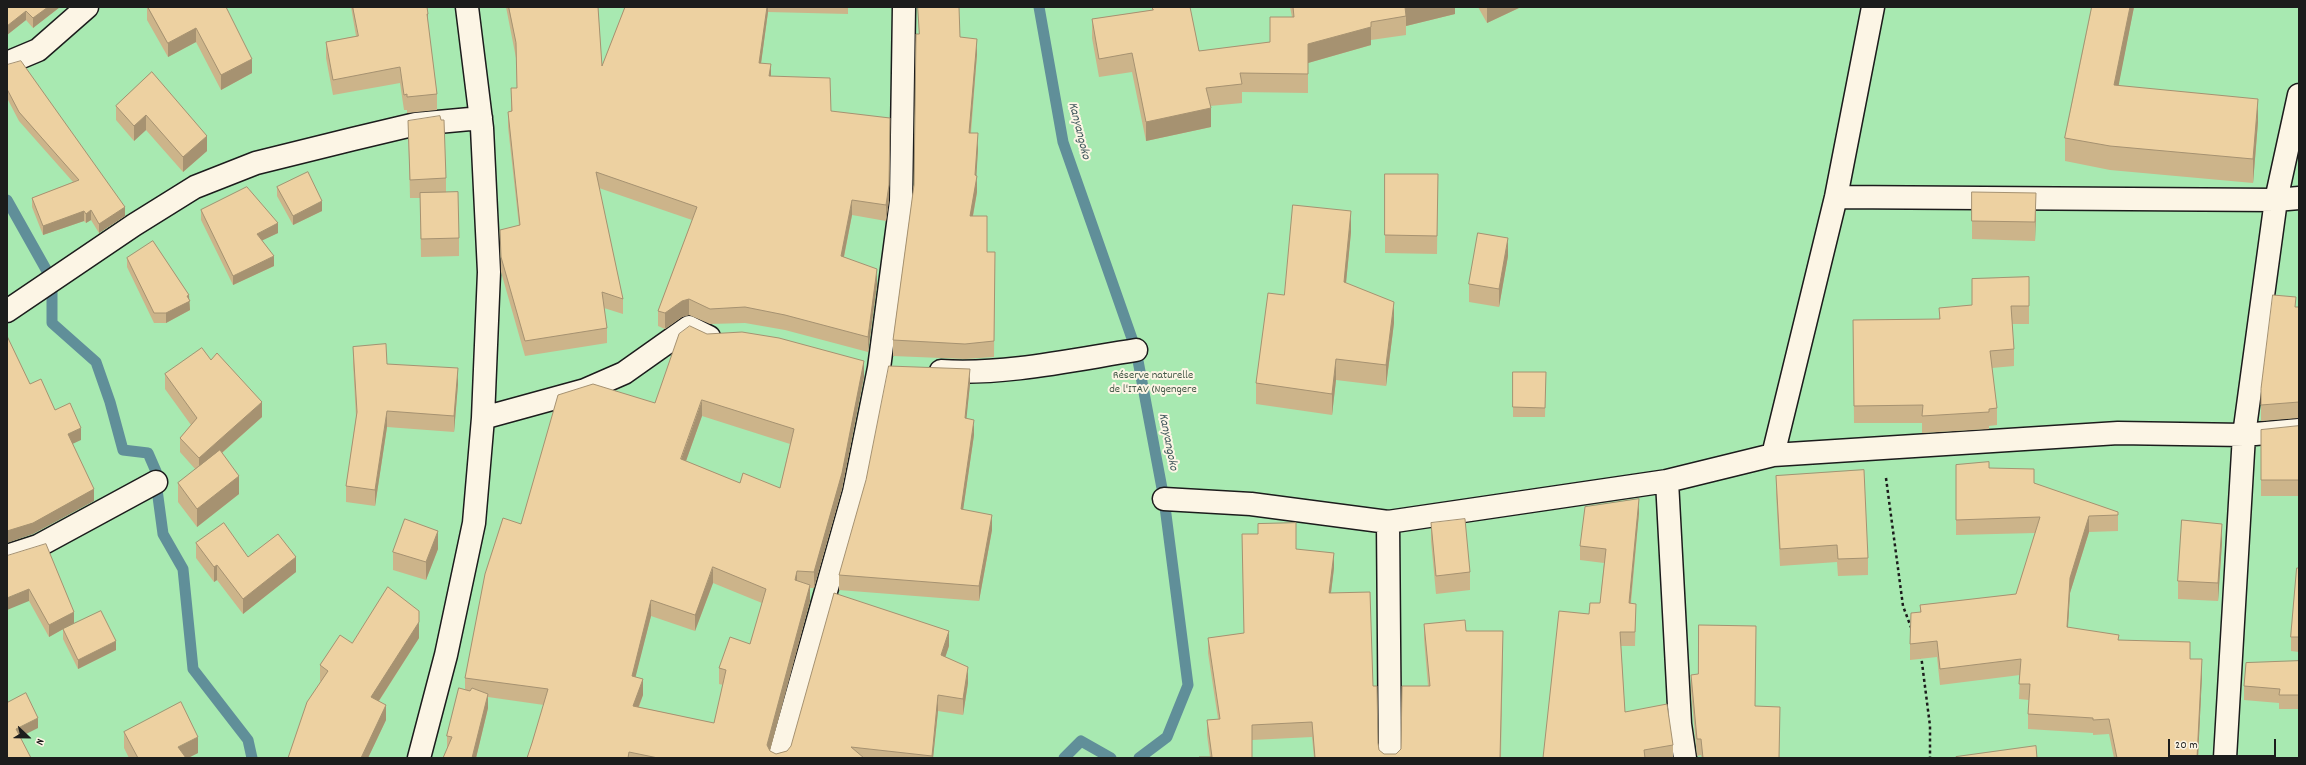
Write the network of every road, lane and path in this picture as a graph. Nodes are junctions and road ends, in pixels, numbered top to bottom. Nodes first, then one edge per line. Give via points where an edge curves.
1 (87, 7) edge
2 (467, 7) edge
3 (904, 7) edge
4 (1873, 7) edge
5 (7, 64) edge
6 (2299, 95) edge
7 (481, 118) junction
8 (1836, 197) junction
9 (2299, 198) edge
10 (2276, 200) junction
11 (7, 311) edge
12 (728, 336) edge
13 (1136, 350) dead end
14 (858, 362) edge
15 (879, 368) junction
16 (483, 418) junction
17 (2299, 430) edge
18 (2244, 435) junction
19 (1882, 448) junction
20 (1773, 455) junction
21 (1667, 481) junction
22 (156, 482) dead end
23 (1164, 499) dead end
24 (1388, 522) junction
25 (7, 556) edge
26 (1913, 634) edge
27 (1918, 648) edge
28 (2254, 664) edge
29 (2232, 665) junction
30 (419, 758) edge
31 (779, 758) edge
32 (1390, 758) edge
33 (1685, 758) edge
34 (1930, 758) edge
35 (2225, 758) edge

1 - 5 street via 38,50
2 - 7 street
3 - 15 street via 901,201
4 - 8 street
6 - 10 street
7 - 11 street via 416,124 353,139 256,163 195,187
7 - 16 street via 489,272
8 - 10 street
8 - 20 street
9 - 10 street
10 - 18 street
12 - 16 street via 707,337 689,327 617,376 585,390
13 - 15 street via 1037,366 972,372
14 - 15 street
15 - 31 street via 854,492
16 - 30 street via 474,523 446,655
17 - 18 street
18 - 19 street via 2118,433
18 - 29 street
19 - 20 street
19 - 26 path via 1902,606
20 - 21 street
21 - 24 street
21 - 33 street via 1680,724
22 - 25 street via 38,546
23 - 24 street via 1251,504
24 - 32 street
27 - 34 path via 1921,654 1930,726
28 - 29 street
29 - 35 street

